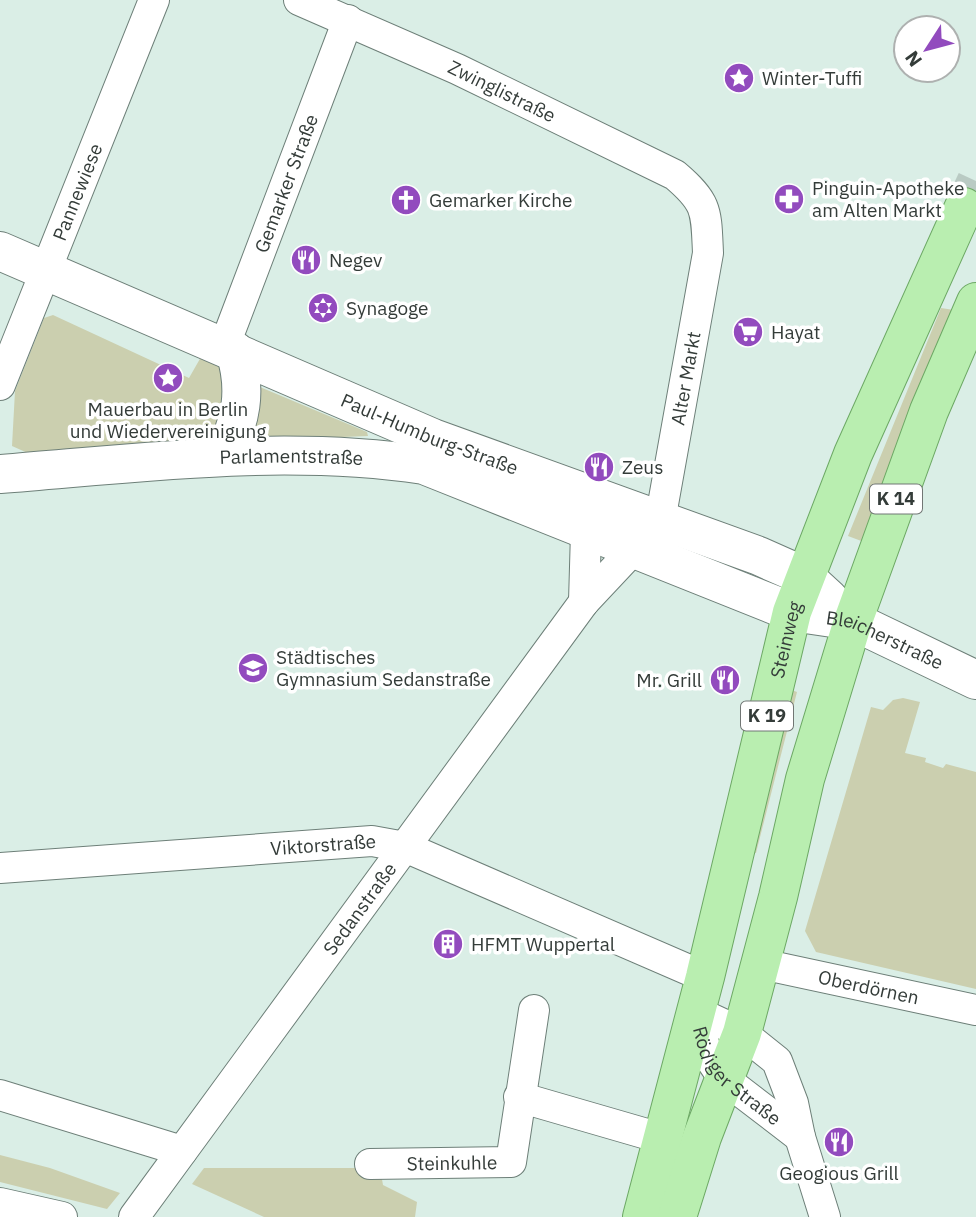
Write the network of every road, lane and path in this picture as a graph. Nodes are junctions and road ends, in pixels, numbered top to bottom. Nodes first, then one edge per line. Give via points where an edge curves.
1 (155, 0) edge
2 (299, 0) edge
3 (348, 20) junction
4 (698, 194) joint
5 (964, 207) tunnel mouth
6 (0, 251) edge
7 (46, 270) junction
8 (976, 302) edge
9 (229, 349) junction
10 (0, 385) edge
11 (221, 457) junction
12 (0, 474) edge
13 (660, 521) junction
14 (579, 529) junction
15 (631, 549) junction
16 (804, 576) junction
17 (584, 602) junction
18 (792, 612) junction
19 (853, 621) junction
20 (976, 680) edge
21 (405, 848) junction
22 (0, 868) edge
23 (761, 964) junction
24 (700, 994) junction
25 (534, 1010) dead end
26 (976, 1010) edge
27 (742, 1033) junction
28 (723, 1078) junction
29 (0, 1095) edge
30 (519, 1097) junction
31 (800, 1137) junction
32 (664, 1139) junction
33 (182, 1152) junction
34 (370, 1164) dead end
35 (0, 1203) edge
36 (62, 1217) edge
37 (134, 1217) edge
38 (642, 1217) edge
39 (677, 1217) edge
40 (825, 1217) edge

1 - 7 street, Pannewiese
2 - 3 street, Zwinglistraße
3 - 4 street, Zwinglistraße via 676,175
3 - 9 street, Gemarker Straße
4 - 13 street, Alter Markt via 706,216 708,253
5 - 16 main road, Steinweg / K 14 via 853,454
6 - 7 main road, Paul-Humburg-Straße
7 - 9 main road, Paul-Humburg-Straße
7 - 10 street, Pannewiese
8 - 19 main road, K 14 via 929,411
9 - 11 main road via 242,380 241,410
9 - 13 main road, Paul-Humburg-Straße via 433,438
11 - 12 main road, Parlamentstraße
11 - 14 main road, Parlamentstraße via 375,458 424,465
13 - 15 street
13 - 16 main road, Paul-Humburg-Straße
14 - 15 main road
14 - 17 street
15 - 17 street, Sedanstraße
15 - 18 main road, Bleicherstraße
16 - 18 main road, Steinweg / K 14
16 - 19 main road, Paul-Humburg-Straße
17 - 21 street, Sedanstraße
18 - 19 main road, Bleicherstraße
18 - 24 main road, Steinweg / K 19
19 - 20 main road, Bleicherstraße
19 - 23 main road, K 19 via 805,779
21 - 22 street, Viktorstraße via 372,841
21 - 24 street, Viktorstraße
21 - 33 street, Sedanstraße
23 - 26 street, Oberdörnen
23 - 27 main road, K 19
24 - 27 street, Rödiger Straße
24 - 28 street, Rödiger Straße via 707,1054
24 - 32 main road, Steinweg / K 19
25 - 30 street, Steinkuhle
27 - 28 main road, K 19
27 - 31 street, Rödiger Straße via 777,1061
28 - 31 street, Rödiger Straße
28 - 39 main road, K 19
29 - 33 street
30 - 32 street
30 - 34 street, Steinkuhle via 511,1162
31 - 40 street, Rödiger Straße
32 - 38 main road, Steinweg / K 19
33 - 37 street, Sedanstraße
35 - 36 street

